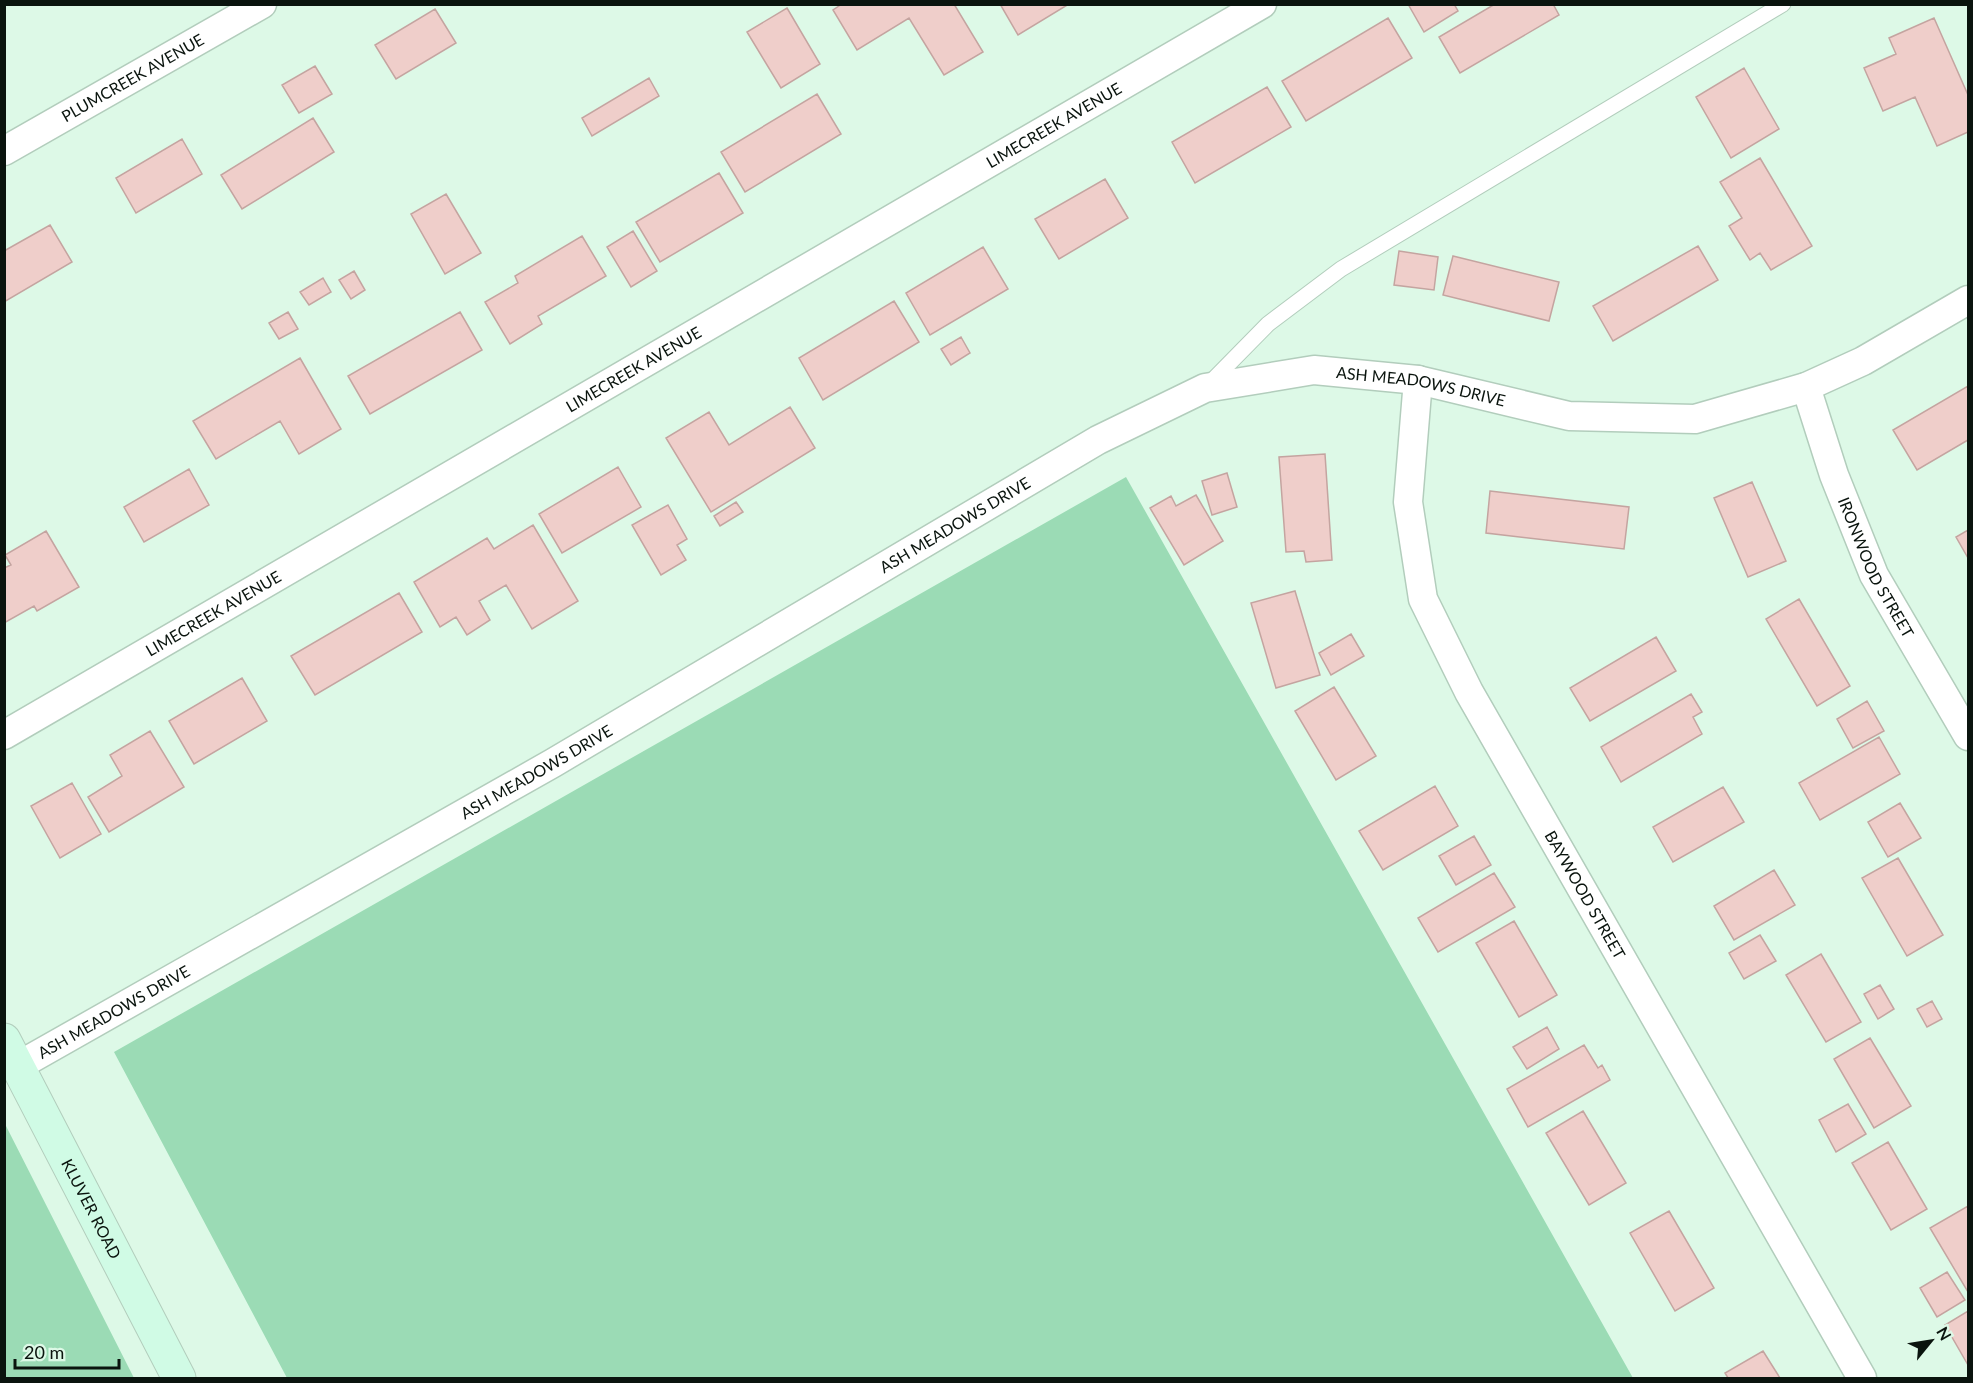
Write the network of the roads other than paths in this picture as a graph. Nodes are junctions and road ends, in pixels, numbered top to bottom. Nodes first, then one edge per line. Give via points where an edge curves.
1 (262, 4) edge
2 (1262, 4) edge
3 (1783, 4) edge
4 (4, 151) edge
5 (1968, 300) edge
6 (1418, 380) junction
7 (1806, 387) junction
8 (1205, 388) junction
9 (4, 735) edge
10 (1968, 736) edge
11 (11, 1053) edge
12 (179, 1378) edge
13 (1862, 1378) edge

1 - 4 street, PLUMCREEK AVENUE
2 - 9 street, LIMECREEK AVENUE
3 - 8 lane via 1341,269 1268,324
5 - 7 street, ASH MEADOWS DRIVE via 1863,361
6 - 7 street, ASH MEADOWS DRIVE via 1569,416 1695,419
6 - 8 street, ASH MEADOWS DRIVE via 1314,370
6 - 13 street, BAYWOOD STREET via 1408,502 1423,599 1469,692
7 - 10 street, IRONWOOD STREET via 1834,475 1874,575
8 - 11 street, ASH MEADOWS DRIVE via 1098,440 553,763
11 - 12 street, KLUVER ROAD

